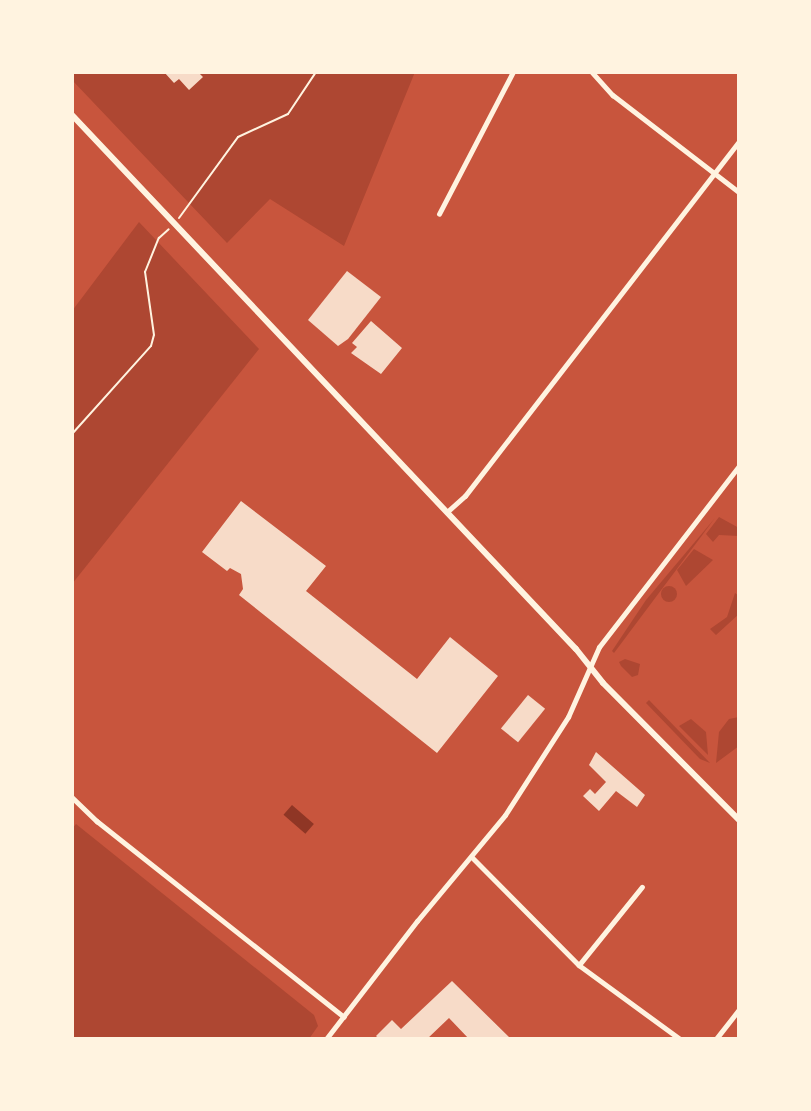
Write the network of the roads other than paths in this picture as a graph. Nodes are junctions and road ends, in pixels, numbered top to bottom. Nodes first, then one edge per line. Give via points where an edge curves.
1 (513, 72) edge
2 (592, 72) edge
3 (72, 115) edge
4 (739, 141) edge
5 (714, 172) junction
6 (739, 192) edge
7 (439, 214) dead end
8 (739, 466) edge
9 (447, 512) junction
10 (590, 669) junction
11 (72, 797) edge
12 (739, 820) edge
13 (472, 857) junction
14 (642, 887) dead end
15 (579, 965) junction
16 (739, 1010) edge
17 (344, 1017) junction
18 (326, 1039) edge
19 (680, 1039) edge
20 (716, 1039) edge

1 - 7 street
2 - 5 street via 613,95
3 - 9 main road
4 - 5 street
5 - 6 street
5 - 9 street via 465,496
8 - 10 street via 612,629
9 - 10 main road
10 - 12 main road
10 - 13 street via 559,733
11 - 17 street via 104,827
13 - 15 street
13 - 17 street
14 - 15 street
15 - 19 street
16 - 20 street
17 - 18 street

